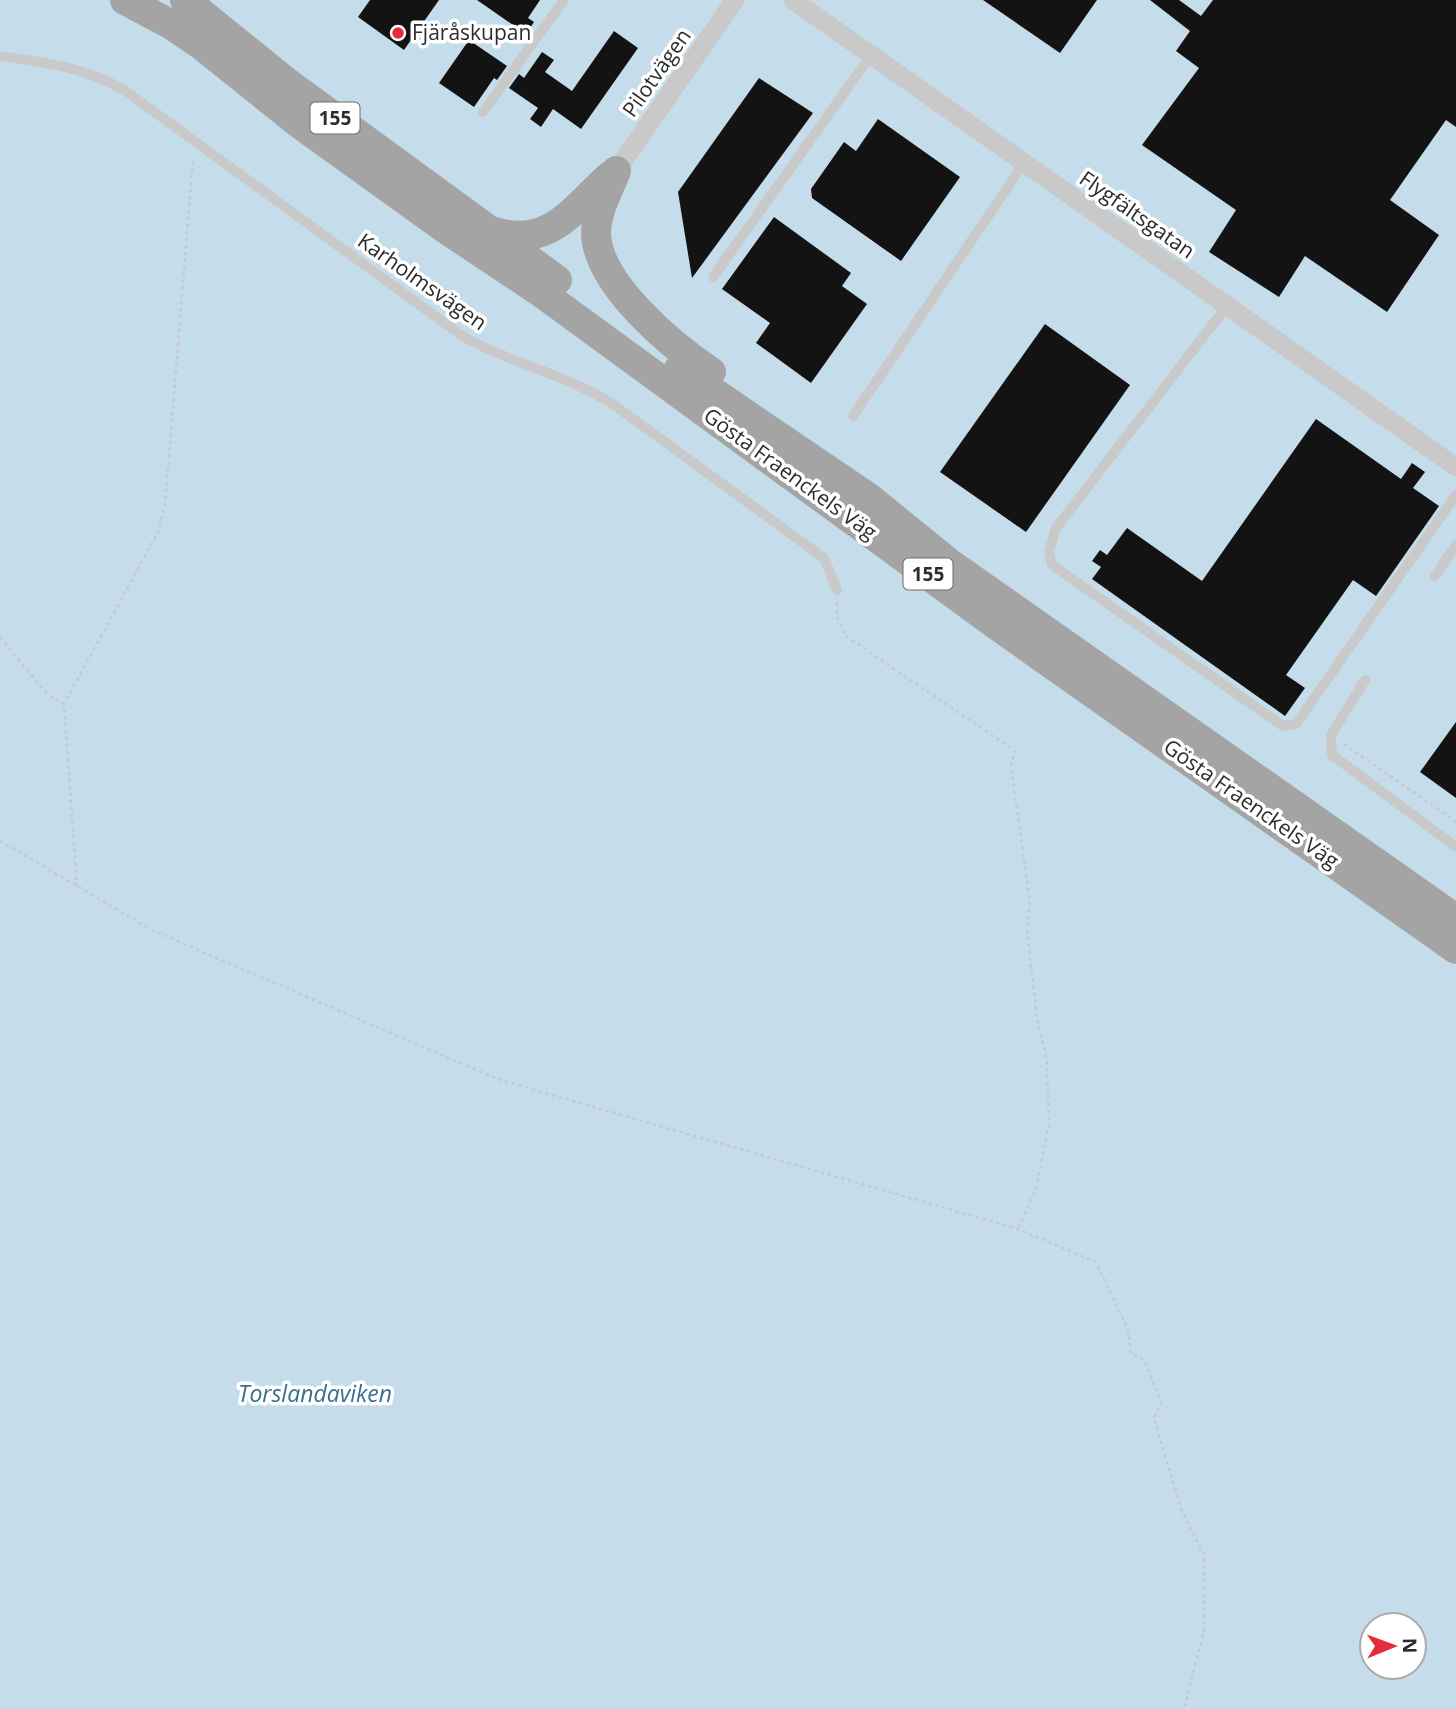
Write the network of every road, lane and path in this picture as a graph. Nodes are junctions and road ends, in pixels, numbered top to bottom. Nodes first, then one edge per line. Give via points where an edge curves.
1 (125, 0) edge
2 (186, 0) edge
3 (564, 0) edge
4 (735, 0) edge
5 (793, 0) edge
6 (871, 55) junction
7 (0, 56) edge
8 (483, 112) dead end
9 (195, 144) junction
10 (1024, 163) junction
11 (616, 171) junction
12 (489, 230) junction
13 (713, 277) dead end
14 (1227, 306) junction
15 (853, 415) dead end
16 (768, 428) junction
17 (1456, 467) edge
18 (1456, 495) edge
19 (1456, 545) edge
20 (1435, 576) dead end
21 (837, 590) joint
22 (0, 637) edge
23 (1365, 680) dead end
24 (64, 704) junction
25 (1331, 735) junction
26 (1456, 822) edge
27 (0, 841) edge
28 (1456, 847) edge
29 (76, 887) junction
30 (1456, 919) edge
31 (1456, 948) edge
32 (1018, 1229) junction
33 (1184, 1709) edge

1 - 31 main road, Gösta Fraenckels Väg / 155 via 201,44 300,124 549,298 995,624
2 - 12 main road, Gösta Fraenckels Väg / 155 via 285,81
3 - 8 lane
4 - 11 street, Pilotvägen
5 - 6 street, Flygfältsgatan
6 - 10 street, Flygfältsgatan
6 - 13 lane
7 - 9 lane, Karholmsvägen via 103,78
9 - 21 lane, Karholmsvägen via 461,335 497,355 586,388 614,405 824,558
9 - 24 path via 165,506 158,532
10 - 14 street, Flygfältsgatan
10 - 15 lane
11 - 12 main road via 546,232 523,238
11 - 16 main road via 597,220 598,245 609,270 656,330 744,400
12 - 16 main road, Gösta Fraenckels Väg / 155 via 661,358
14 - 17 street, Flygfältsgatan
14 - 18 lane via 1056,528 1049,552 1052,565 1290,727
16 - 30 main road, Gösta Fraenckels Väg / 155 via 869,498 949,563
19 - 20 lane
21 - 32 path via 837,617 846,636 1016,751 1011,766 1030,902 1027,933 1037,1017 1047,1061 1049,1124 1036,1189
22 - 24 path via 47,694
23 - 25 lane
24 - 29 path
25 - 26 path
25 - 28 lane via 1332,755
27 - 29 path
29 - 32 path via 154,931 500,1080
32 - 33 path via 1096,1262 1128,1330 1131,1354 1145,1361 1161,1403 1154,1418 1181,1509 1204,1555 1204,1631

